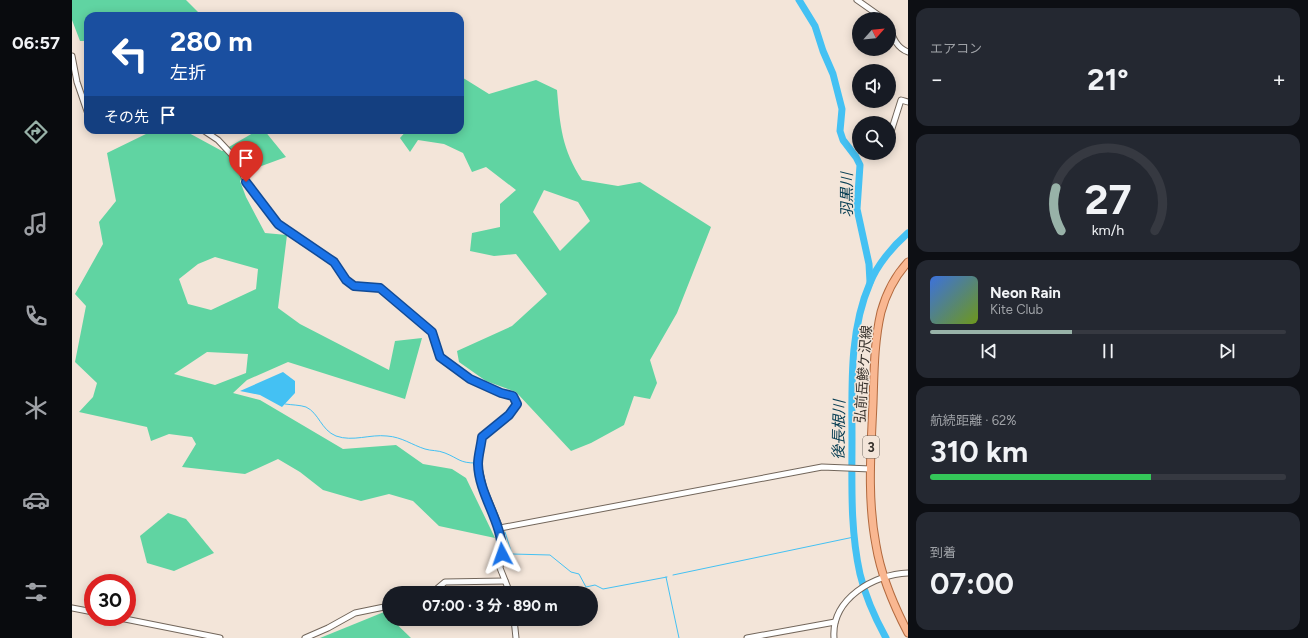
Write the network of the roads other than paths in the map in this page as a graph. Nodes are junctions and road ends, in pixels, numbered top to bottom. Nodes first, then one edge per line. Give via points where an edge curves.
1 (857, 0) edge
2 (874, 12) edge
3 (896, 43) edge
4 (908, 52) edge
5 (72, 56) edge
6 (84, 102) edge
7 (908, 102) edge
8 (896, 116) edge
9 (209, 134) edge
10 (908, 262) edge
11 (870, 468) junction
12 (500, 528) junction
13 (908, 573) edge
14 (884, 578) junction
15 (505, 581) junction
16 (440, 586) edge
17 (507, 586) edge
18 (382, 607) edge
19 (72, 608) edge
20 (84, 610) edge
21 (136, 621) edge
22 (836, 622) junction
23 (515, 626) edge
24 (908, 633) edge
25 (220, 638) edge
26 (305, 638) edge
27 (516, 638) edge
28 (747, 638) edge
29 (834, 638) edge

1 - 2 street
3 - 4 street
5 - 6 street
7 - 8 street via 901,100
9 - 12 street via 233,156 246,182 278,224 334,262 346,280 354,286 380,288 432,332 440,357 470,379 513,396 517,404 509,415 482,437 478,464 484,489
10 - 11 main road, 弘前岳鰺ケ沢線 / 3 via 898,274 887,296 878,331
11 - 12 street via 822,468
11 - 14 main road, 弘前岳鰺ケ沢線 / 3 via 872,515
12 - 15 street via 500,568
13 - 14 street
14 - 22 street via 849,596
14 - 24 main road, 弘前岳鰺ケ沢線 / 3 via 896,611
15 - 16 street via 445,582
15 - 17 street
18 - 26 street via 355,613
19 - 20 street
21 - 25 street
22 - 28 street
22 - 29 street
23 - 27 street

